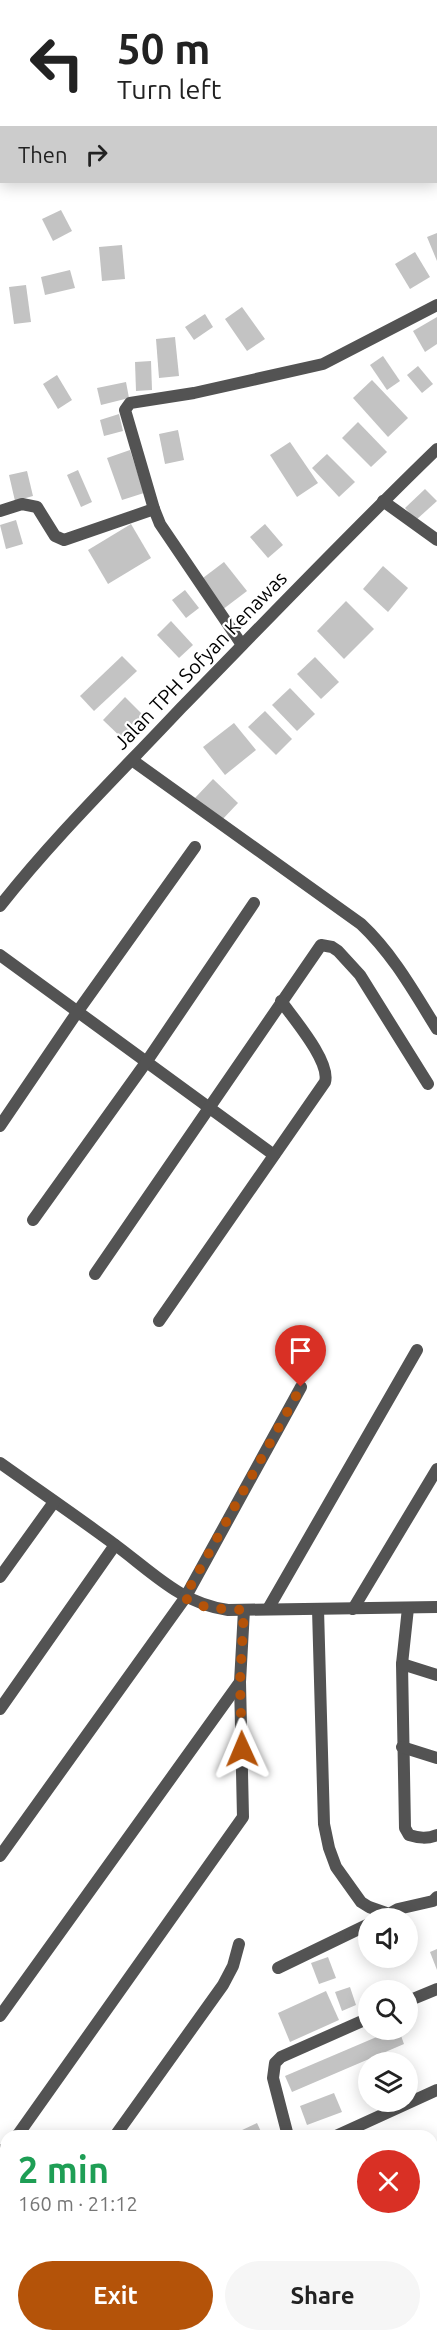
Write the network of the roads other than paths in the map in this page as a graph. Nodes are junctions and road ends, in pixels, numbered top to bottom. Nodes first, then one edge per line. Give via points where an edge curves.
1 (437, 305) edge
2 (437, 449) edge
3 (383, 501) junction
4 (154, 509) junction
5 (0, 511) edge
6 (437, 540) edge
7 (242, 645) junction
8 (132, 760) junction
9 (195, 847) dead end
10 (254, 903) dead end
11 (0, 906) edge
12 (0, 954) edge
13 (281, 1000) junction
14 (78, 1011) junction
15 (437, 1029) edge
16 (147, 1061) junction
17 (428, 1084) dead end
18 (209, 1107) junction
19 (0, 1126) edge
20 (274, 1155) junction
21 (33, 1220) dead end
22 (95, 1274) dead end
23 (159, 1321) dead end
24 (417, 1350) dead end
25 (301, 1387) dead end
26 (0, 1463) edge
27 (437, 1469) edge
28 (54, 1502) junction
29 (115, 1545) junction
30 (0, 1577) edge
31 (184, 1598) junction
32 (437, 1607) edge
33 (408, 1608) junction
34 (268, 1609) junction
35 (318, 1609) junction
36 (353, 1609) junction
37 (244, 1610) junction
38 (402, 1664) junction
39 (437, 1675) edge
40 (240, 1682) junction
41 (0, 1709) edge
42 (402, 1748) junction
43 (437, 1758) edge
44 (437, 1835) edge
45 (0, 1856) edge
46 (437, 1897) edge
47 (372, 1908) edge
48 (402, 1908) edge
49 (358, 1929) edge
50 (239, 1944) dead end
51 (278, 1968) dead end
52 (437, 1989) edge
53 (418, 1997) edge
54 (0, 2016) edge
55 (358, 2023) edge
56 (437, 2090) edge
57 (21, 2130) edge
58 (119, 2130) edge
59 (286, 2130) edge
60 (349, 2130) edge

1 - 4 street via 323,364 130,403 125,410
2 - 3 street, Jalan TPH Sofyan Kenawas
3 - 6 street
3 - 7 street, Jalan TPH Sofyan Kenawas
4 - 5 street via 64,540 55,536 37,507 22,504
4 - 7 street via 160,524
7 - 8 street, Jalan TPH Sofyan Kenawas
8 - 11 street, Jalan TPH Sofyan Kenawas
8 - 15 street via 361,924 395,963
9 - 14 street
10 - 16 street
12 - 14 street
13 - 17 street via 321,945 332,946 360,975
13 - 18 street
13 - 20 street via 327,1075
14 - 16 street
14 - 19 street
16 - 18 street
16 - 21 street
18 - 20 street
18 - 22 street
20 - 23 street
24 - 34 street
25 - 31 street
26 - 28 street
27 - 36 street
28 - 29 street
28 - 30 street
29 - 31 street
29 - 41 street
31 - 37 street via 208,1608
31 - 45 street
32 - 33 street
33 - 36 street
33 - 38 street
34 - 35 street
34 - 37 street
35 - 36 street
35 - 47 street via 324,1824 336,1868 361,1902
37 - 40 street
38 - 39 street
38 - 42 street
40 - 54 street
40 - 57 street via 243,1817
42 - 43 street
42 - 44 street via 405,1828 416,1837
46 - 48 street
49 - 51 street
50 - 58 street via 223,1984
52 - 53 street
55 - 59 street via 275,2063 273,2078
56 - 60 street

